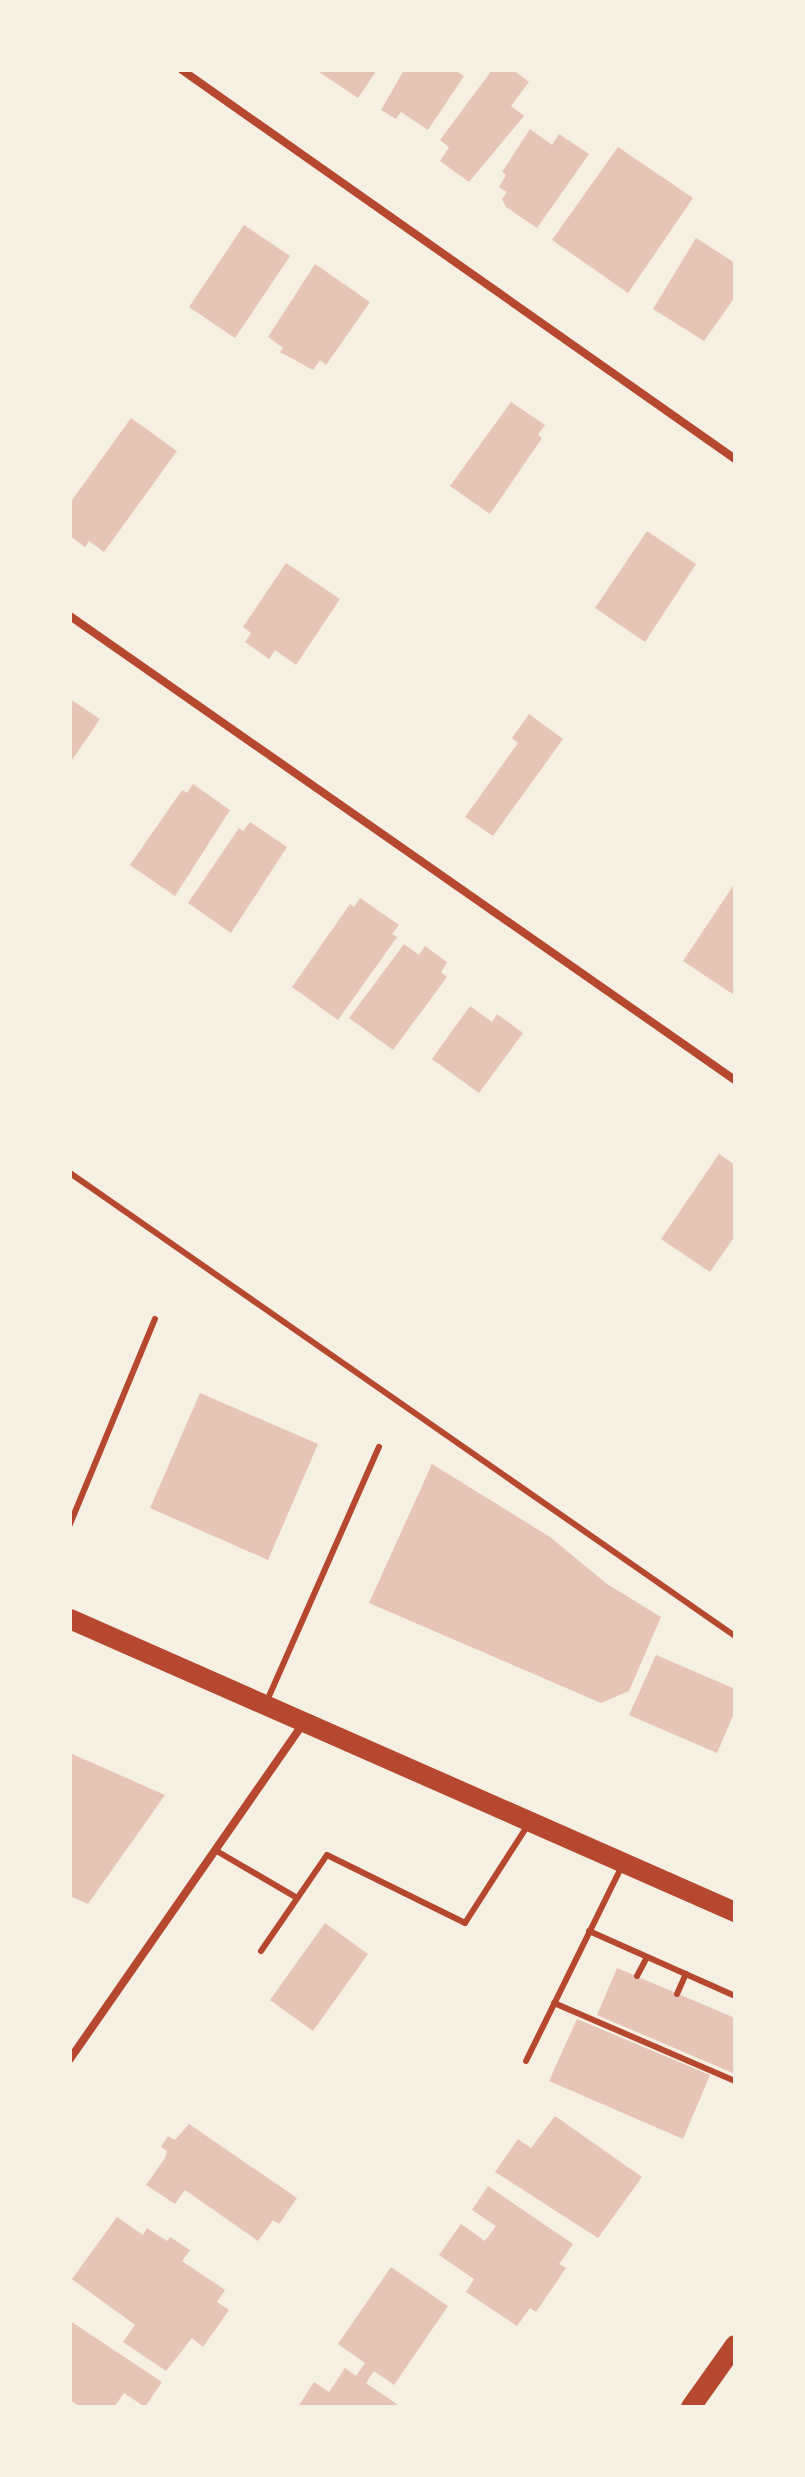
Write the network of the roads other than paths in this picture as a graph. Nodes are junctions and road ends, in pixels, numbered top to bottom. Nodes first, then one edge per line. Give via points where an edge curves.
1 (182, 70) edge
2 (735, 459) edge
3 (70, 616) edge
4 (735, 1080) edge
5 (70, 1173) edge
6 (155, 1319) dead end
7 (379, 1447) dead end
8 (70, 1524) edge
9 (70, 1619) edge
10 (735, 1636) edge
11 (264, 1706) junction
12 (303, 1723) junction
13 (530, 1822) junction
14 (215, 1850) junction
15 (623, 1863) junction
16 (297, 1898) junction
17 (735, 1912) edge
18 (589, 1931) junction
19 (261, 1951) dead end
20 (647, 1957) junction
21 (686, 1974) junction
22 (637, 1976) dead end
23 (677, 1994) dead end
24 (735, 1996) edge
25 (554, 2003) junction
26 (70, 2059) edge
27 (526, 2061) dead end
28 (735, 2081) edge
29 (735, 2345) edge
30 (691, 2407) edge

1 - 2 street
3 - 4 street
5 - 10 lane
6 - 8 lane
7 - 11 lane
9 - 11 main road
11 - 12 main road
12 - 13 main road
12 - 14 street
13 - 15 main road
13 - 16 lane via 465,1923 327,1855
14 - 16 lane
14 - 26 street
15 - 17 main road
15 - 18 lane
16 - 19 lane
18 - 20 lane
18 - 25 lane
20 - 21 lane
20 - 22 lane
21 - 23 lane
21 - 24 lane
25 - 27 lane
25 - 28 lane
29 - 30 main road

